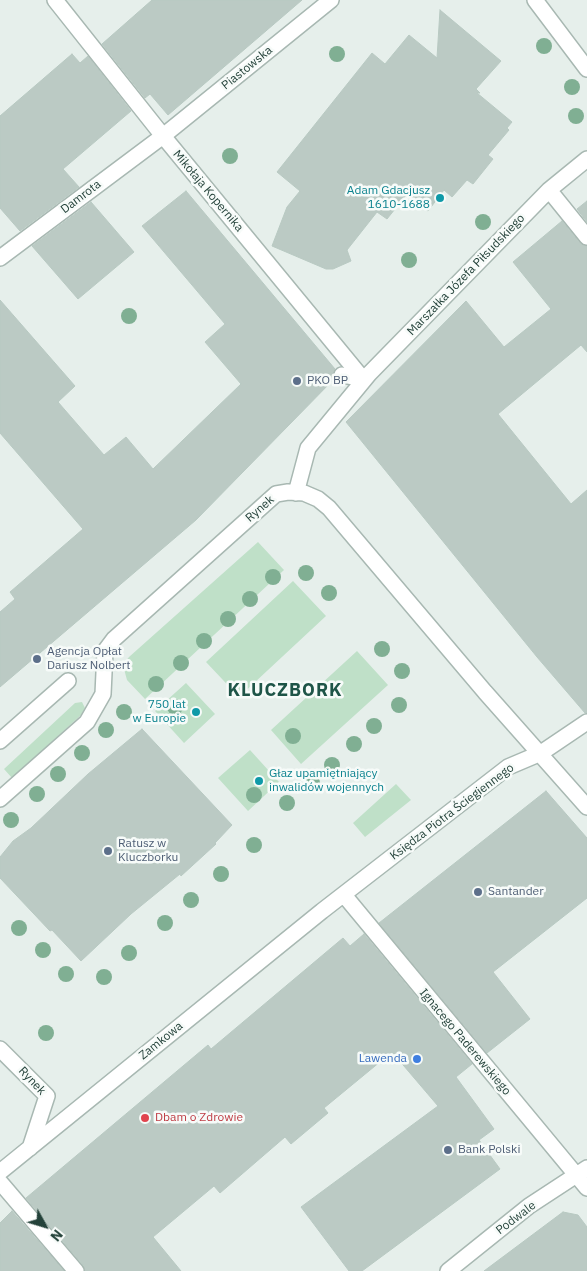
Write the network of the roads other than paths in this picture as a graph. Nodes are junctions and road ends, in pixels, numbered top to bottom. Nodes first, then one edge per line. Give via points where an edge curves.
1 (54, 0) edge
2 (331, 0) edge
3 (535, 0) edge
4 (587, 69) edge
5 (163, 136) junction
6 (587, 159) edge
7 (549, 190) junction
8 (587, 237) edge
9 (0, 258) edge
10 (342, 376) dead end
11 (366, 377) junction
12 (296, 493) junction
13 (68, 681) dead end
14 (587, 722) edge
15 (0, 741) edge
16 (541, 753) junction
17 (0, 799) edge
18 (587, 807) edge
19 (344, 895) junction
20 (322, 911) joint
21 (0, 1049) edge
22 (30, 1148) junction
23 (0, 1172) edge
24 (582, 1172) edge
25 (0, 1182) edge
26 (587, 1188) edge
27 (76, 1271) edge
28 (448, 1271) edge

1 - 5 street, Mikołaja Kopernika
2 - 5 street, Piastowska
3 - 4 street
5 - 9 street, Damrota
5 - 11 street, Mikołaja Kopernika
6 - 7 street, Marszałka Józefa Piłsudskiego
7 - 8 street
7 - 11 street, Marszałka Józefa Piłsudskiego
10 - 11 street
11 - 12 street, Marszałka Józefa Piłsudskiego via 308,448
12 - 16 street, Rynek via 318,499 329,508
12 - 17 street, Rynek via 276,494 114,638 105,651 103,694 87,722
13 - 15 street
14 - 16 street, Księdza Piotra Ściegiennego
16 - 18 street, Rynek
16 - 19 street, Księdza Piotra Ściegiennego via 508,767
19 - 20 street, Księdza Piotra Ściegiennego
19 - 24 street, Ignacego Paderewskiego
20 - 22 street, Zamkowa
21 - 22 street, Rynek via 47,1096
22 - 23 street, Zamkowa
24 - 26 street, Ignacego Paderewskiego
24 - 28 street, Podwale via 529,1206
25 - 27 street

